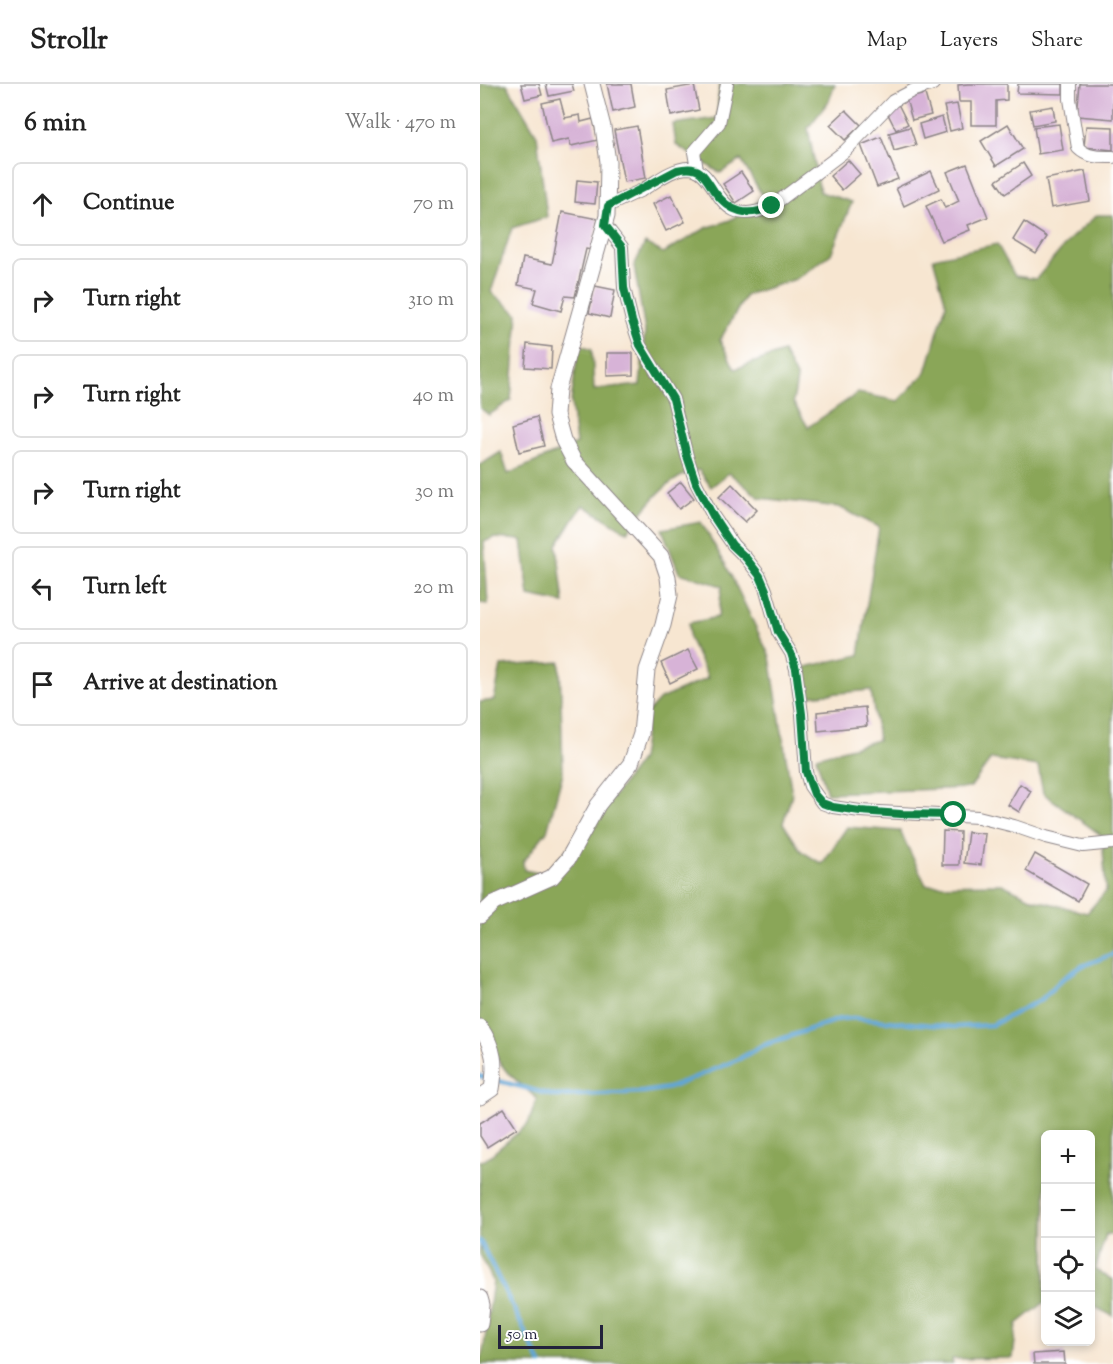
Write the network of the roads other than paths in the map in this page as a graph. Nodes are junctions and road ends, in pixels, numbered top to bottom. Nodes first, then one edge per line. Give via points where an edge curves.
1 (592, 84) edge
2 (727, 84) edge
3 (933, 84) edge
4 (1070, 84) edge
5 (1113, 157) edge
6 (697, 170) junction
7 (608, 206) junction
8 (605, 225) junction
9 (1113, 843) edge
10 (480, 915) edge
11 (480, 1028) edge
12 (486, 1093) edge
13 (480, 1298) edge
14 (480, 1324) edge

1 - 7 street via 608,162
2 - 6 street via 719,123 694,152
3 - 6 street via 893,101 845,151 763,211 732,210
4 - 5 street via 1078,148 1091,156
6 - 7 street via 677,170
7 - 8 street
8 - 9 street via 622,247 624,288 632,321 640,345 673,399 696,483 732,545 760,576 778,632 791,653 801,702 806,772 814,794 833,807 978,817 1083,846
8 - 10 street via 558,389 556,415 574,460 661,556 670,595 647,670 641,734 631,763 598,805 568,859 552,877 494,903
11 - 12 street via 489,1041 495,1067
13 - 14 street

